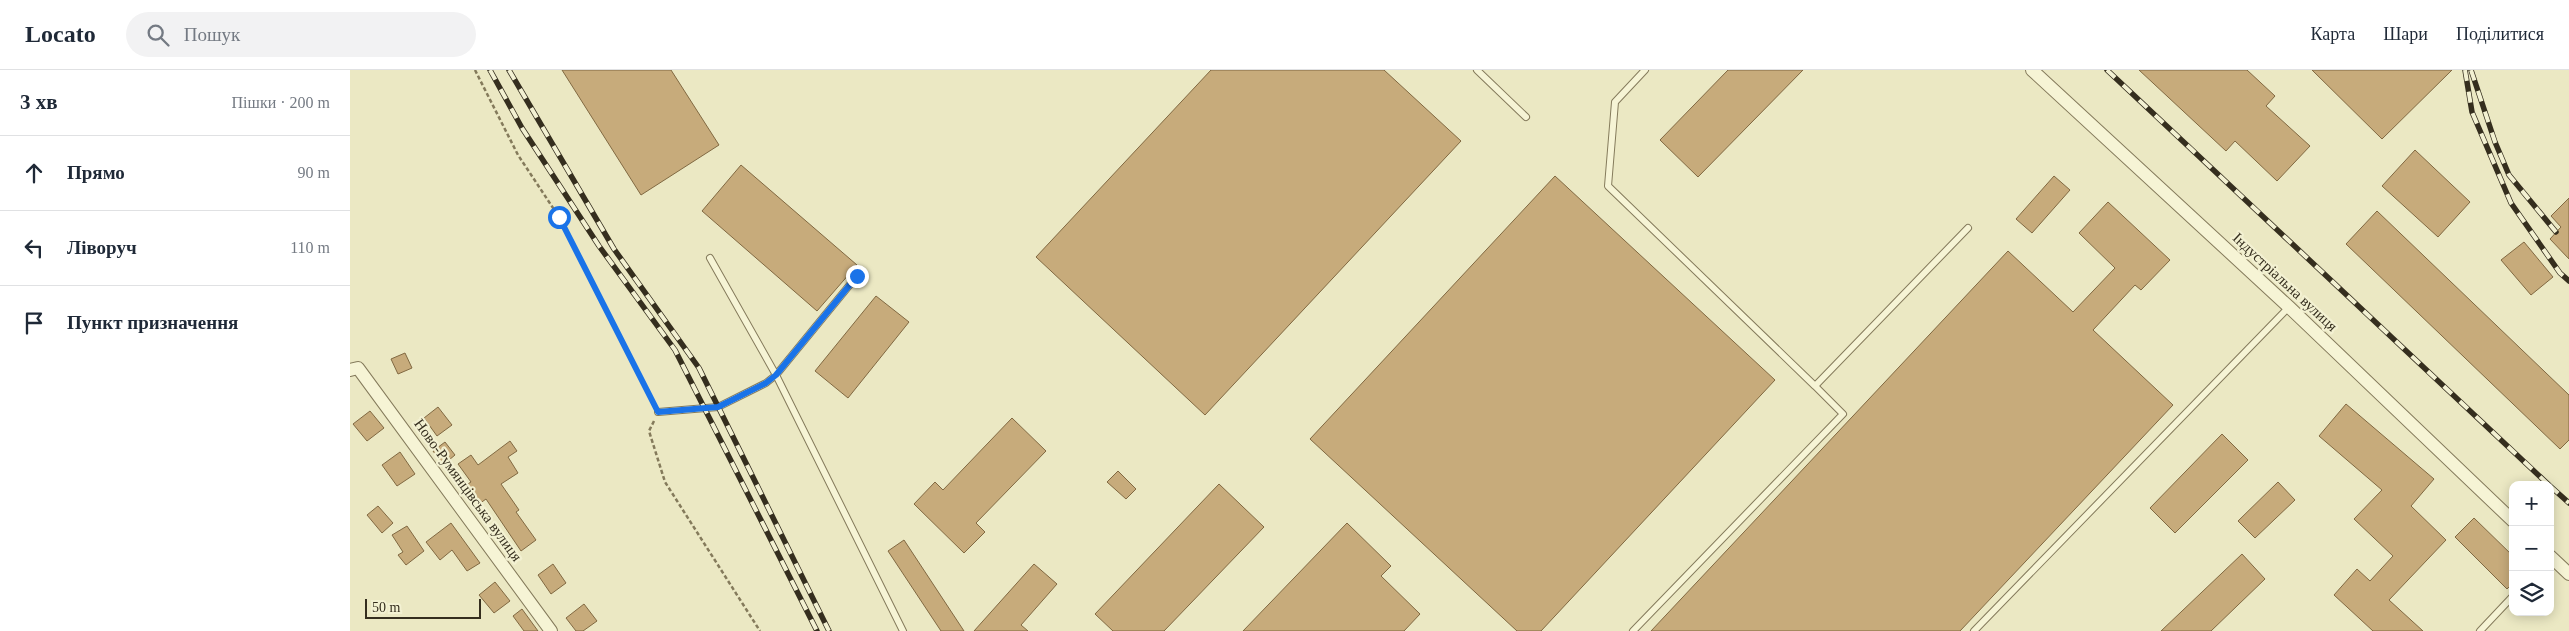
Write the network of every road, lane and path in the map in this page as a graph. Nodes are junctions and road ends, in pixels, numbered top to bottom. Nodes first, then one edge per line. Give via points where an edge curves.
1 (475, 70) edge
2 (1477, 70) edge
3 (1645, 70) edge
4 (2032, 70) edge
5 (1526, 117) dead end
6 (1968, 228) dead end
7 (710, 258) dead end
8 (857, 276) dead end
9 (2289, 307) junction
10 (354, 369) edge
11 (776, 375) junction
12 (1815, 386) junction
13 (658, 412) junction
14 (2509, 517) edge
15 (2554, 561) edge
16 (2569, 574) edge
17 (2509, 600) edge
18 (551, 631) edge
19 (760, 631) edge
20 (903, 631) edge
21 (1633, 631) edge
22 (1974, 631) edge
23 (2480, 631) edge

1 - 13 path via 518,155 559,217
2 - 5 lane
3 - 12 lane via 1615,102 1608,186
4 - 9 street, Індустріальна вулиця
6 - 12 lane
7 - 11 lane
8 - 11 lane
9 - 14 street, Індустріальна вулиця
9 - 22 lane
10 - 18 street, Ново-Румянцівська вулиця
11 - 13 lane via 718,407
11 - 20 lane
12 - 21 lane via 1843,414
13 - 19 path via 649,431 666,482
15 - 16 street
17 - 23 lane

